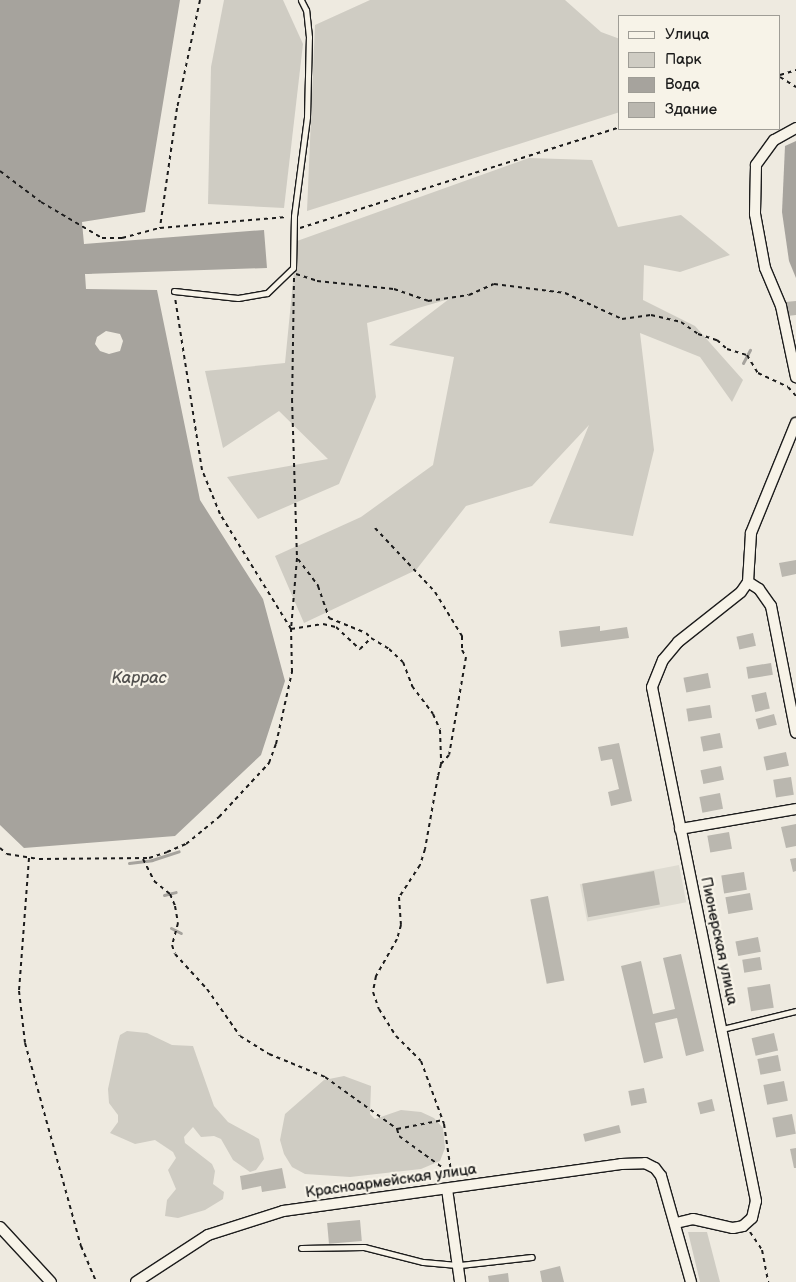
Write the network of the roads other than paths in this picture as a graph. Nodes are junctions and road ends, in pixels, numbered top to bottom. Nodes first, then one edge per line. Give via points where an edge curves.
1 (301, 0) edge
2 (796, 128) edge
3 (174, 290) road end
4 (796, 377) edge
5 (796, 424) edge
6 (748, 582) junction
7 (796, 733) edge
8 (796, 809) edge
9 (680, 829) junction
10 (796, 1011) edge
11 (722, 1028) junction
12 (451, 1188) junction
13 (676, 1223) junction
14 (0, 1227) edge
15 (301, 1248) dead end
16 (532, 1256) dead end
17 (460, 1265) junction
18 (51, 1282) edge
19 (136, 1282) edge
20 (460, 1282) edge
21 (691, 1282) edge

1 - 3 lane via 306,10 309,36 307,118 294,216 293,268 267,293 238,298
2 - 4 street via 774,140 756,165 755,214 765,268 782,306
5 - 6 street via 751,532
6 - 7 street via 760,589 771,606
6 - 9 street, Пионерская улица via 741,592 678,642 662,660 652,687
8 - 9 street
9 - 11 street, Пионерская улица
10 - 11 lane
11 - 13 street, Пионерская улица via 756,1200 752,1218 743,1226 733,1228 693,1219
12 - 13 street, Красноармейская улица via 645,1163 661,1176
12 - 17 street
12 - 19 street, Красноармейская улица via 283,1211 208,1235
13 - 21 street
14 - 18 street
15 - 17 lane via 364,1247 423,1262
16 - 17 lane
17 - 20 street

